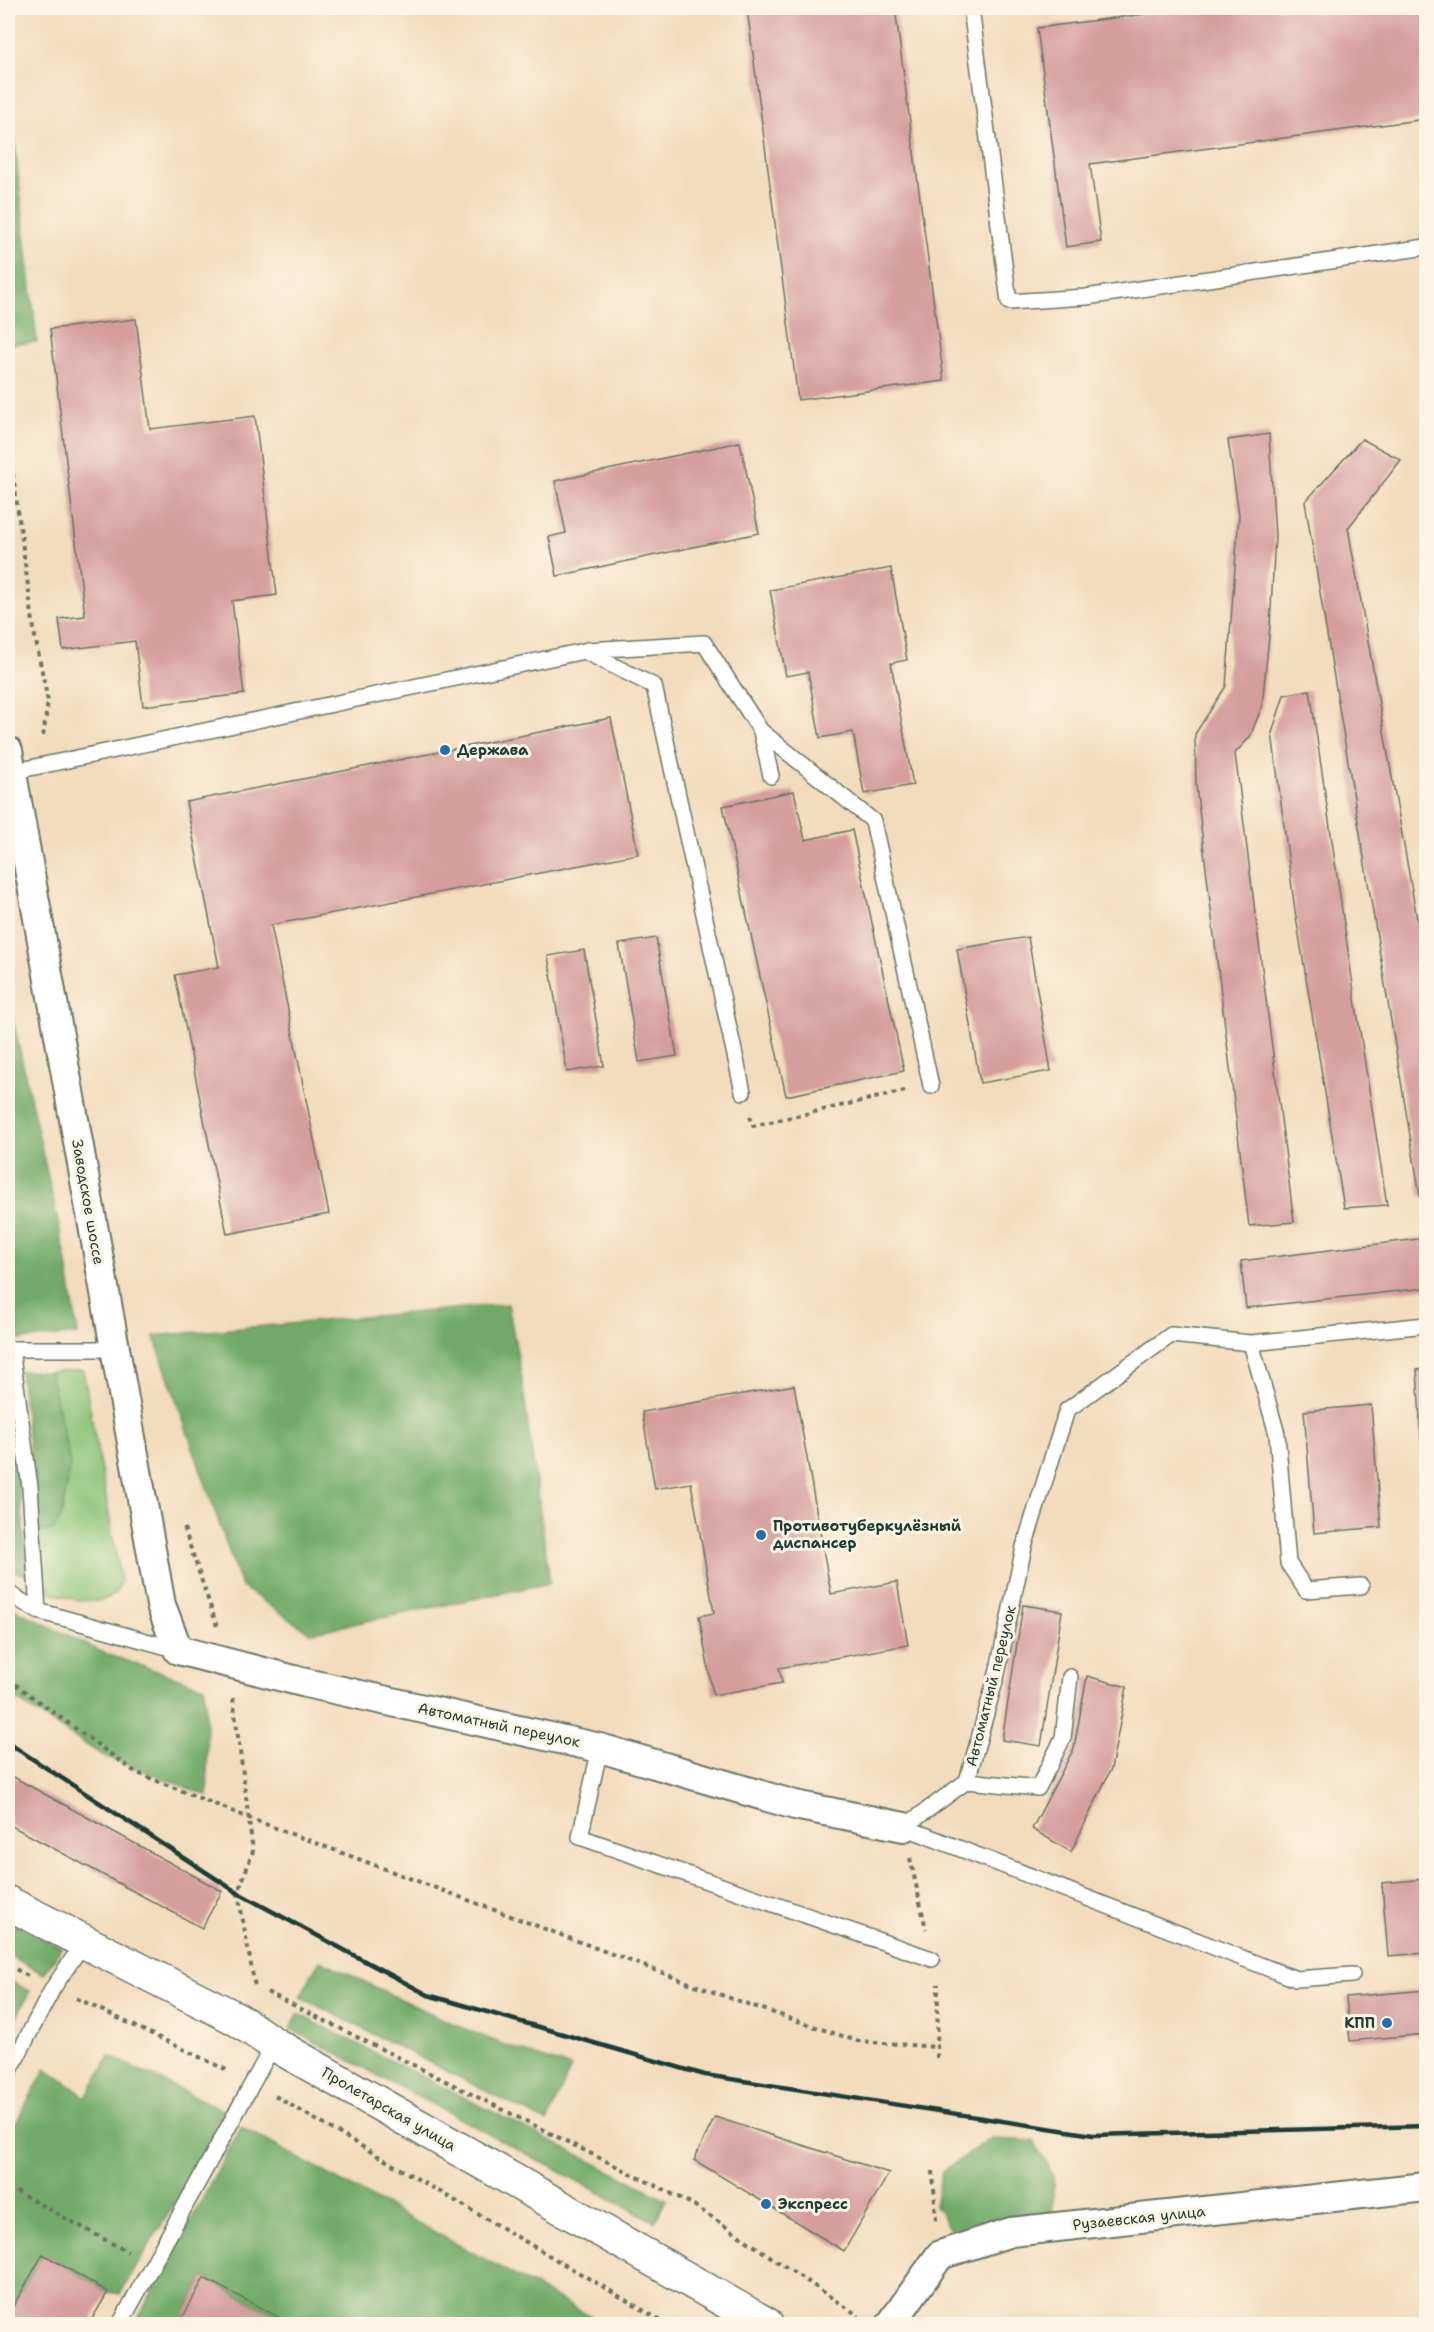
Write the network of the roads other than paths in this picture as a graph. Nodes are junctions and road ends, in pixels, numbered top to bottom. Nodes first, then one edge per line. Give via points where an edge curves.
1 (971, 8) edge
2 (1426, 247) edge
3 (584, 651) junction
4 (761, 731) junction
5 (9, 762) edge
6 (771, 776) dead end
7 (930, 1086) road end
8 (743, 1092) road end
9 (1426, 1325) edge
10 (1251, 1343) junction
11 (114, 1348) junction
12 (9, 1349) edge
13 (1361, 1586) dead end
14 (8, 1593) edge
15 (38, 1611) junction
16 (178, 1650) junction
17 (1070, 1677) dead end
18 (600, 1748) junction
19 (967, 1781) junction
20 (904, 1827) junction
21 (8, 1903) edge
22 (84, 1941) junction
23 (932, 1959) dead end
24 (1352, 1975) dead end
25 (274, 2044) junction
26 (8, 2074) edge
27 (1426, 2187) edge
28 (120, 2325) edge
29 (766, 2325) edge
30 (891, 2325) edge

1 - 2 lane via 1009,302 1086,297
3 - 4 lane via 704,644
3 - 5 lane via 40,765
3 - 8 lane via 654,686
4 - 6 lane
4 - 7 lane via 873,820
5 - 11 street, Заводское шоссе
9 - 10 lane, Автоматный переулок
10 - 13 lane via 1277,1434 1288,1563 1306,1590
10 - 19 lane, Автоматный переулок via 1171,1335 1067,1410 1024,1547 998,1674
11 - 12 lane
11 - 16 street, Заводское шоссе via 161,1605
12 - 15 lane via 30,1487
14 - 15 lane
15 - 16 lane
16 - 18 street, Автоматный переулок via 306,1683
17 - 19 lane via 1063,1738 1038,1788
18 - 20 street, Автоматный переулок via 795,1804
18 - 23 lane via 580,1837
19 - 20 lane, Автоматный переулок
20 - 24 lane via 1296,1979
21 - 22 main road, Пролетарская улица
22 - 25 main road, Пролетарская улица via 237,2019
22 - 26 lane via 53,1988
25 - 28 lane
25 - 29 main road, Пролетарская улица
27 - 30 street, Рузаевская улица via 1011,2232 940,2255

